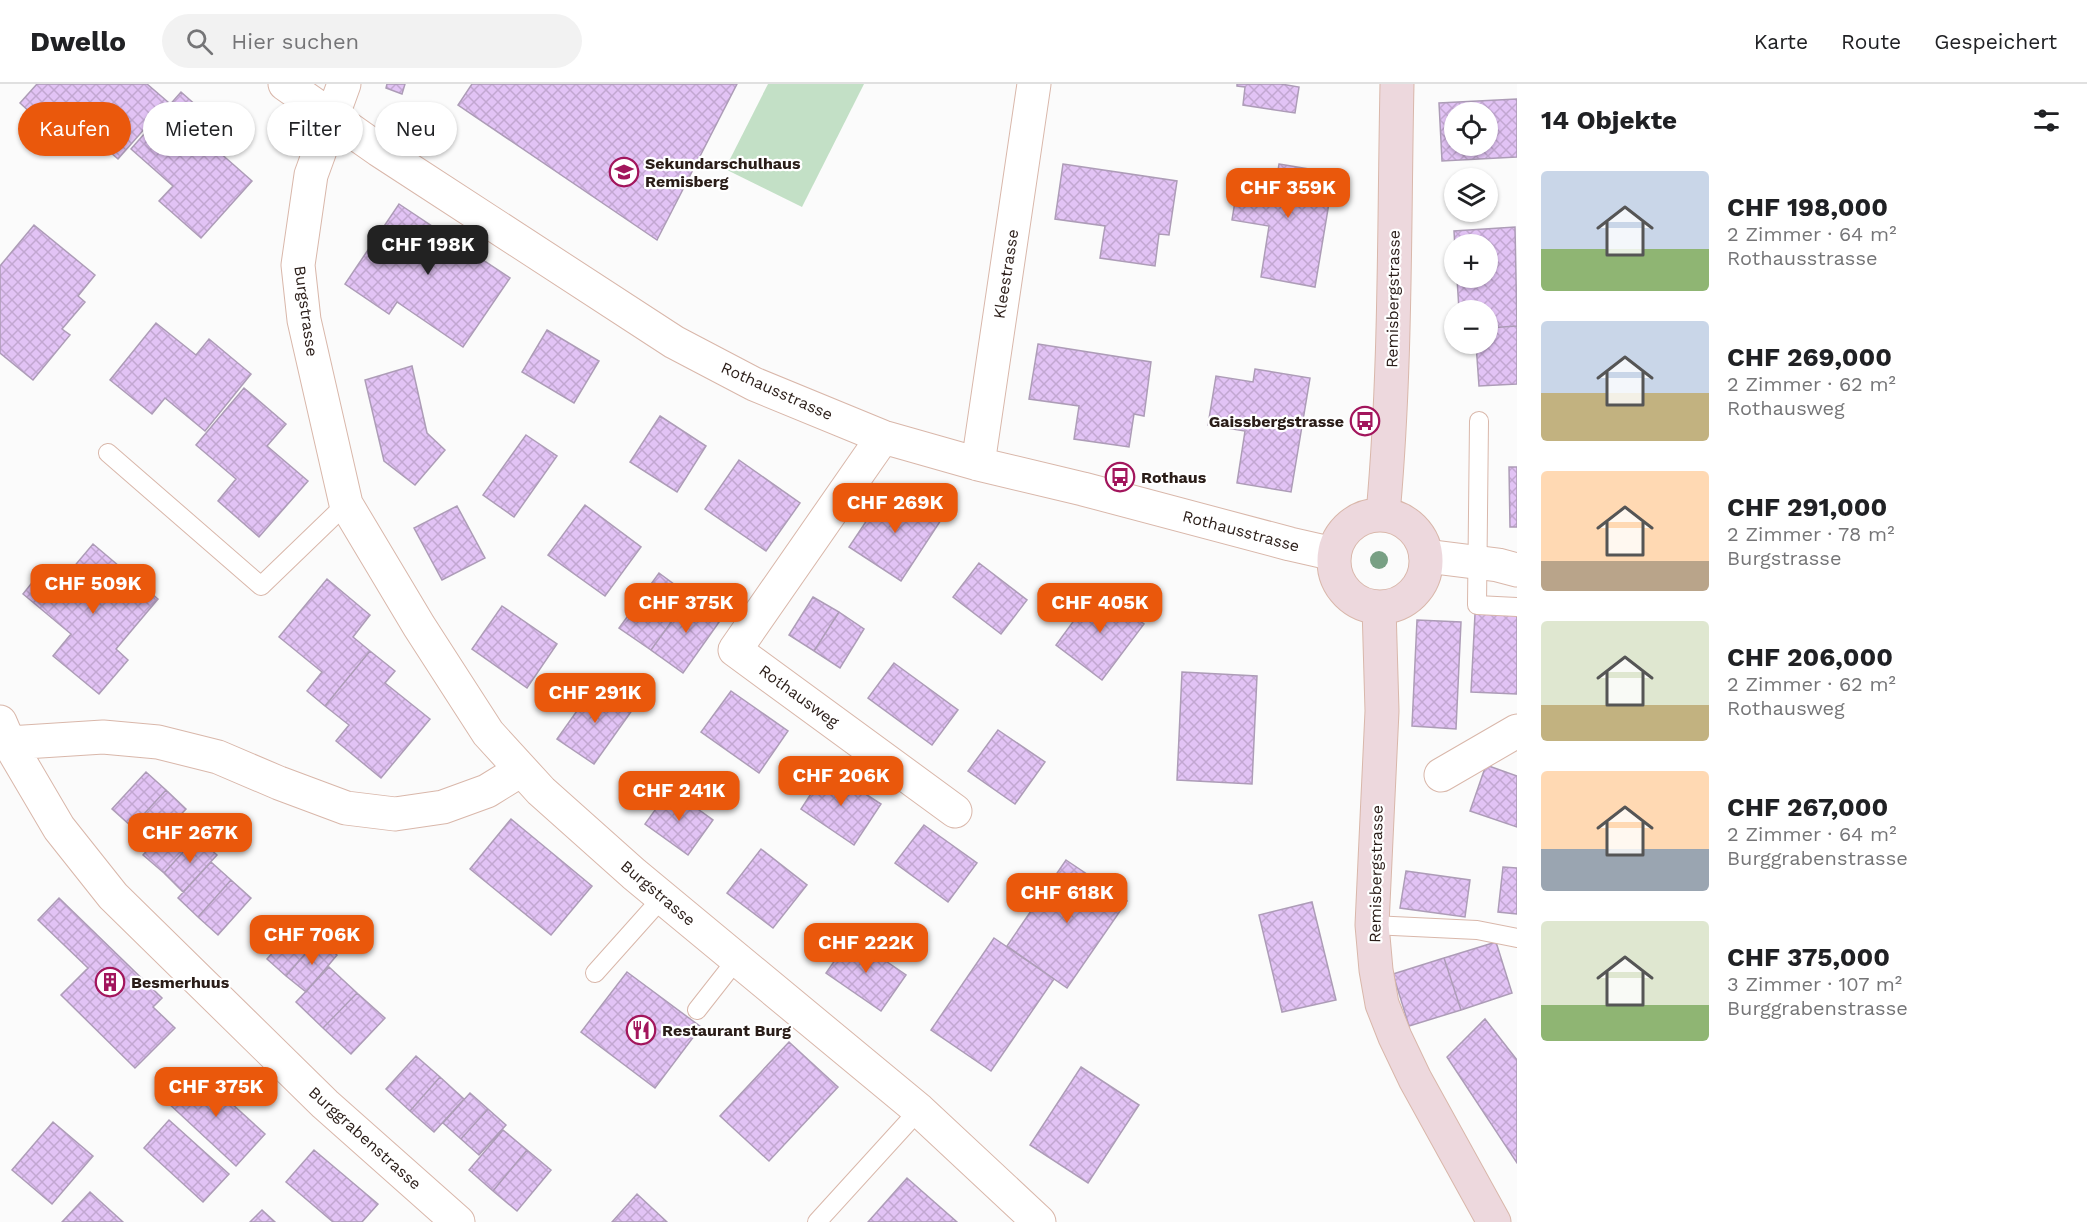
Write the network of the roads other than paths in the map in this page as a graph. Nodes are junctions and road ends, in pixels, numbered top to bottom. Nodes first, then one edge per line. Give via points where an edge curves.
1 (285, 84) edge
2 (344, 84) edge
3 (1034, 84) edge
4 (1397, 84) edge
5 (310, 102) edge
6 (338, 102) edge
7 (363, 138) edge
8 (318, 156) edge
9 (1479, 421) dead end
10 (883, 437) junction
11 (108, 453) dead end
12 (978, 464) junction
13 (346, 504) junction
14 (1383, 514) junction
15 (1334, 554) junction
16 (1426, 556) junction
17 (1478, 562) junction
18 (1517, 570) edge
19 (1379, 607) junction
20 (1517, 607) edge
21 (1517, 731) edge
22 (5, 733) edge
23 (520, 770) junction
24 (1441, 775) dead end
25 (955, 811) dead end
26 (662, 898) junction
27 (1372, 925) junction
28 (1517, 938) edge
29 (737, 959) junction
30 (595, 973) dead end
31 (697, 1011) dead end
32 (919, 1110) junction
33 (458, 1222) edge
34 (817, 1222) edge
35 (1039, 1222) edge
36 (1494, 1222) edge

1 - 5 street, Rothausstrasse
2 - 6 street
3 - 12 street, Kleestrasse
4 - 14 street, Remisbergstrasse via 1391,369
7 - 10 street, Rothausstrasse via 674,342 754,384
8 - 13 street, Burgstrasse via 311,175 298,265 304,320
9 - 17 lane
10 - 12 street, Rothausstrasse
10 - 25 street, Rothausweg via 735,650
11 - 13 lane via 261,586
12 - 15 street, Rothausstrasse
13 - 23 street, Burgstrasse via 488,733
14 - 15 street via 1366,516 1351,525 1339,538
14 - 16 street via 1412,527
15 - 19 street via 1335,573 1344,591 1360,603
16 - 17 street
16 - 19 street via 1419,585 1408,597 1395,605
17 - 18 street
17 - 20 lane via 1477,605
19 - 27 street, Remisbergstrasse via 1382,711
21 - 24 street
22 - 23 street via 158,742 218,757 346,808 394,814 443,807 487,791
22 - 33 street, Burggrabenstrasse via 59,828 113,896 325,1104
23 - 26 street, Burgstrasse
26 - 29 street, Burgstrasse
26 - 30 lane
27 - 28 lane via 1476,930
27 - 36 street, Remisbergstrasse via 1382,1004 1395,1037
29 - 31 lane
29 - 32 street, Burgstrasse
32 - 34 lane
32 - 35 street, Burgstrasse

